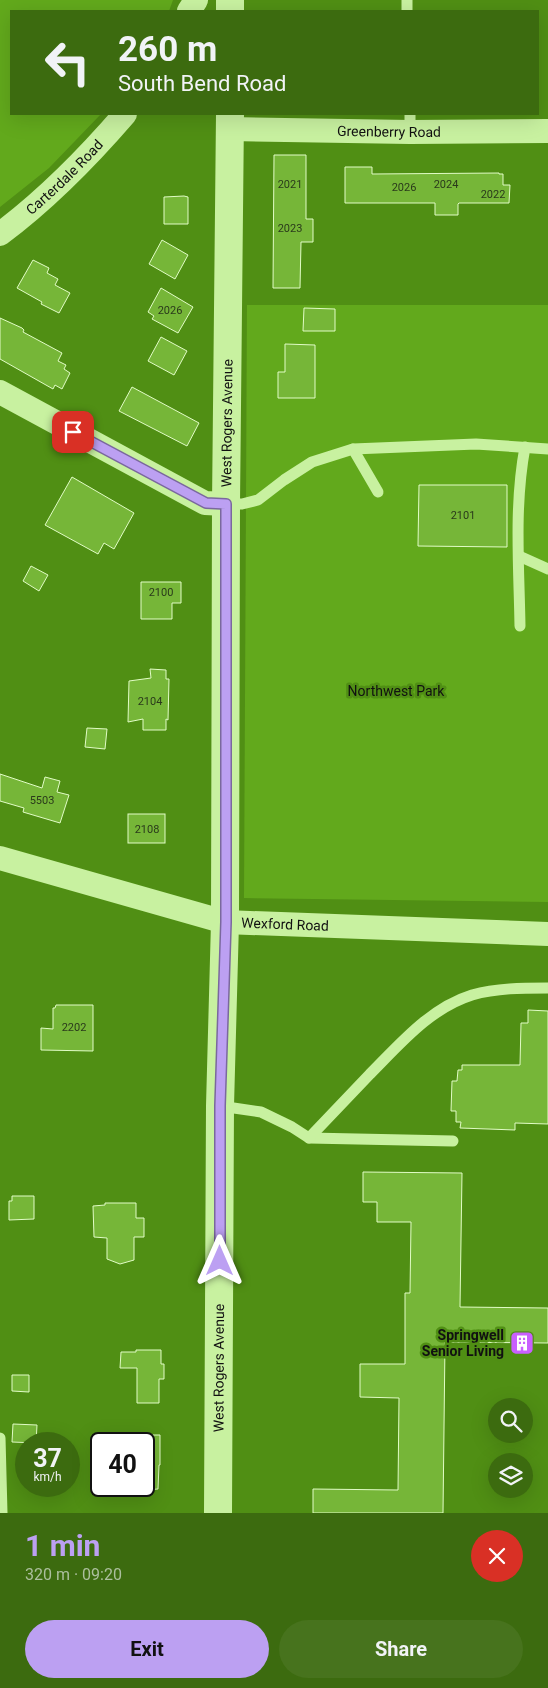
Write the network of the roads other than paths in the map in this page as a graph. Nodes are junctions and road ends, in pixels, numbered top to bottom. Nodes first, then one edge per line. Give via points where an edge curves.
1 (124, 115) edge
2 (230, 121) edge
3 (410, 123) edge
4 (548, 131) edge
5 (0, 234) edge
6 (0, 392) edge
7 (525, 447) junction
8 (353, 449) junction
9 (548, 449) edge
10 (378, 492) dead end
11 (226, 504) junction
12 (519, 556) junction
13 (548, 569) edge
14 (520, 626) dead end
15 (0, 858) edge
16 (226, 922) junction
17 (548, 934) edge
18 (548, 988) edge
19 (220, 1106) junction
20 (309, 1138) junction
21 (453, 1140) dead end
22 (0, 1438) edge
23 (2, 1513) edge
24 (218, 1513) edge

1 - 5 street, Carterdale Road via 61,184
2 - 3 street, Greenberry Road
2 - 11 street, West Rogers Avenue
3 - 4 street, Greenberry Road
6 - 11 street via 206,503
7 - 8 lane via 476,444
7 - 9 lane
7 - 12 lane via 520,474
8 - 10 lane
8 - 11 lane via 312,462 258,500
11 - 16 street, West Rogers Avenue
12 - 13 lane
12 - 14 lane
15 - 16 street, Wexford Road
16 - 17 street, Wexford Road
16 - 19 street, West Rogers Avenue
18 - 20 lane via 494,990 450,1004 398,1045
19 - 20 lane via 261,1112
19 - 24 street, West Rogers Avenue
20 - 21 lane
22 - 23 lane

